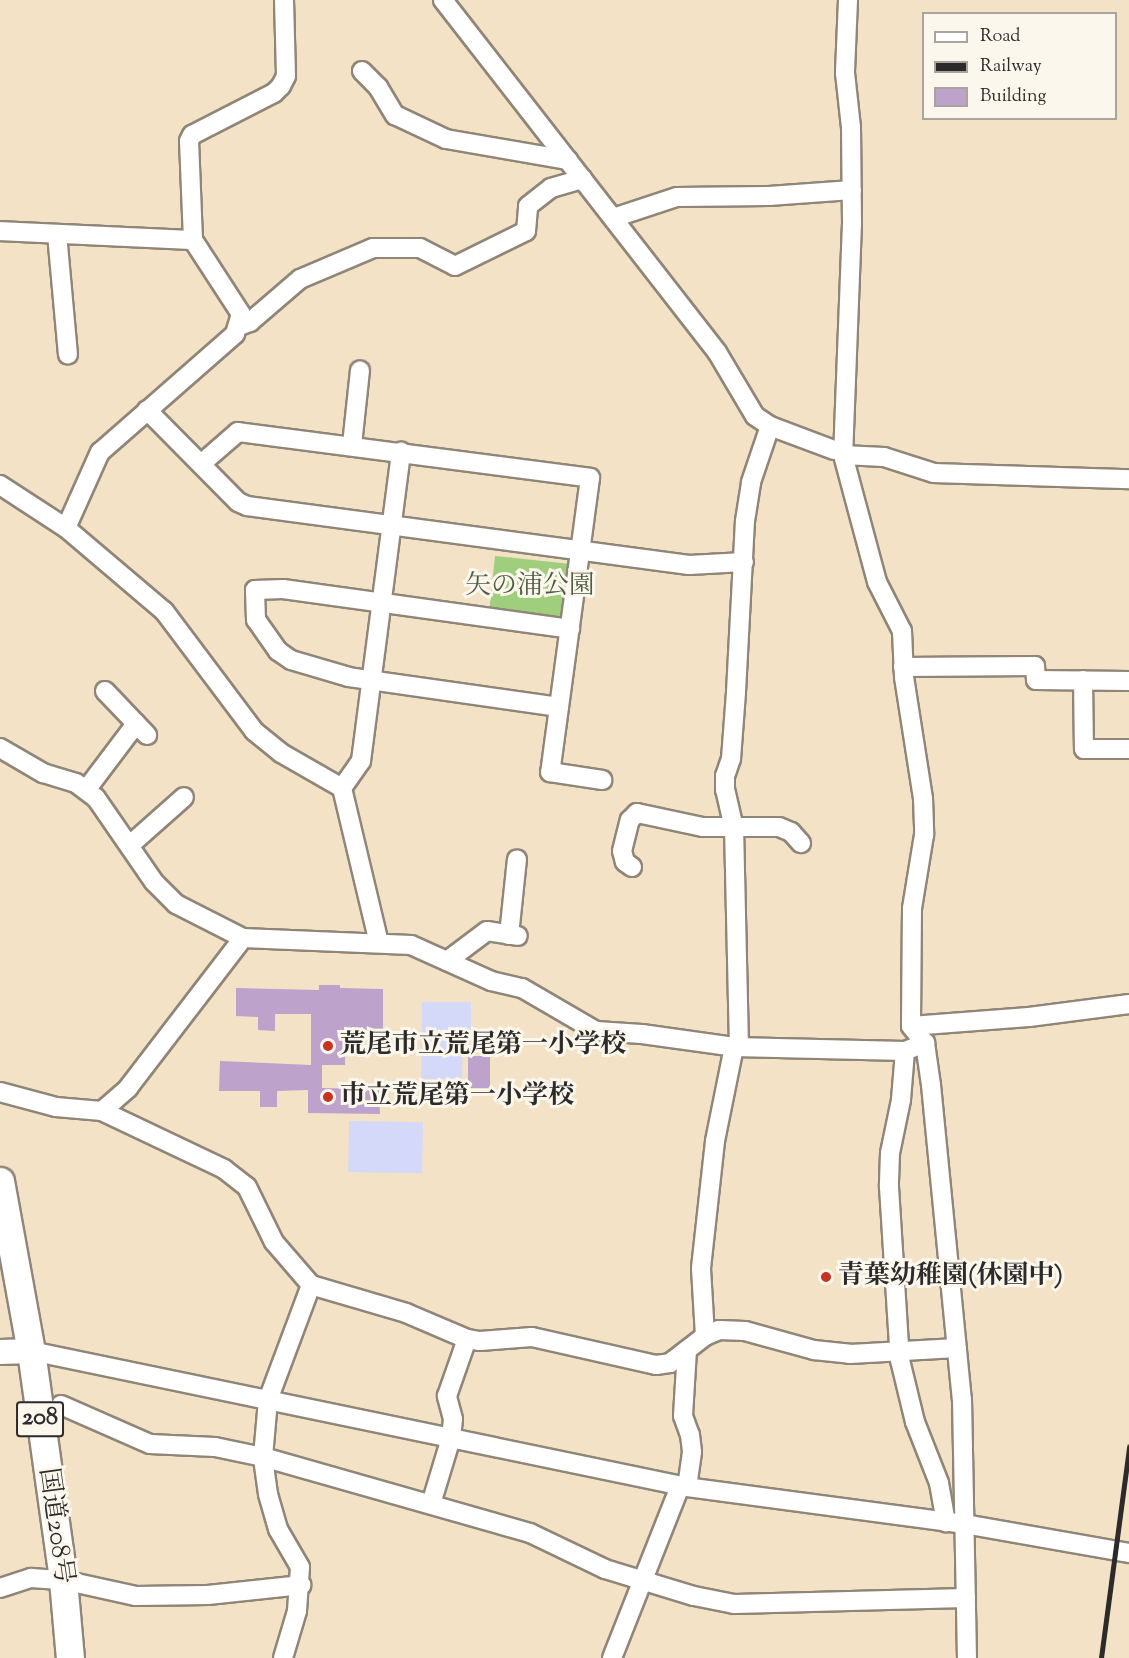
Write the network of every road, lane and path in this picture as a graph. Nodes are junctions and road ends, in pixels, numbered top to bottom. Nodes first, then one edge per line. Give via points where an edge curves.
1 (284, 0) edge
2 (442, 0) edge
3 (848, 0) edge
4 (362, 71) dead end
5 (568, 160) junction
6 (583, 179) junction
7 (852, 190) junction
8 (614, 218) junction
9 (0, 231) edge
10 (57, 234) junction
11 (193, 240) junction
12 (239, 326) junction
13 (68, 354) dead end
14 (360, 370) dead end
15 (147, 410) junction
16 (770, 426) junction
17 (352, 446) junction
18 (401, 452) junction
19 (839, 452) junction
20 (201, 464) junction
21 (1129, 479) edge
22 (0, 485) edge
23 (393, 525) junction
24 (66, 528) junction
25 (580, 550) junction
26 (744, 562) junction
27 (381, 603) junction
28 (570, 629) junction
29 (903, 667) junction
30 (371, 680) junction
31 (1083, 680) junction
32 (1129, 681) edge
33 (105, 691) dead end
34 (559, 707) junction
35 (0, 748) edge
36 (1129, 749) edge
37 (602, 780) dead end
38 (342, 788) junction
39 (86, 790) junction
40 (184, 797) dead end
41 (734, 828) junction
42 (801, 843) dead end
43 (130, 844) junction
44 (517, 859) dead end
45 (632, 867) dead end
46 (243, 938) junction
47 (379, 943) junction
48 (447, 961) junction
49 (1129, 1004) edge
50 (911, 1026) junction
51 (926, 1043) junction
52 (737, 1047) junction
53 (904, 1051) junction
54 (0, 1092) edge
55 (102, 1111) junction
56 (0, 1181) edge
57 (312, 1285) junction
58 (705, 1336) junction
59 (467, 1339) junction
60 (957, 1348) junction
61 (687, 1350) junction
62 (31, 1351) junction
63 (0, 1352) edge
64 (899, 1352) junction
65 (268, 1400) junction
66 (61, 1405) dead end
67 (451, 1438) junction
68 (263, 1457) junction
69 (683, 1487) junction
70 (431, 1504) junction
71 (955, 1523) junction
72 (1129, 1553) edge
73 (63, 1580) junction
74 (644, 1581) junction
75 (301, 1585) junction
76 (0, 1588) edge
77 (966, 1598) junction
78 (70, 1658) edge
79 (283, 1658) edge
80 (612, 1658) edge
81 (967, 1658) edge

1 - 11 street via 286,76 281,86 192,135 189,141
2 - 5 street
3 - 7 street via 845,73
4 - 5 street via 378,87 395,115 446,139
5 - 6 street
6 - 8 street
6 - 12 street via 551,188 528,206 525,231 455,266 420,248 373,248 300,279 250,322
7 - 8 street via 677,197
7 - 19 street
8 - 16 street via 717,352 756,416
9 - 10 street
10 - 11 street
10 - 13 street
11 - 12 street via 241,314
12 - 15 street via 235,334
14 - 17 street
15 - 20 street
15 - 24 street via 100,452
16 - 19 street
16 - 26 street via 751,482
17 - 18 street
17 - 20 street via 238,432
18 - 23 street
18 - 25 street via 590,478
19 - 21 street via 884,457 934,473
19 - 29 street via 874,573 902,631
20 - 23 street via 238,502 247,506
22 - 24 street
23 - 25 street
23 - 27 street
24 - 38 street via 164,611 254,730 281,753
25 - 26 street via 688,565
25 - 28 street
26 - 41 street via 731,759 725,776
27 - 28 street
27 - 30 street
27 - 30 street via 283,589 255,590 256,620 278,651 291,660
28 - 34 street
29 - 31 street via 1035,666 1036,680
29 - 50 street via 919,758 924,825 912,908
30 - 34 street
30 - 38 street via 361,761
31 - 32 street
31 - 36 street via 1084,749
33 - 39 street via 142,730
34 - 37 street via 550,772
35 - 39 street via 43,773
38 - 47 street
39 - 43 street
40 - 43 street
41 - 42 street via 779,827 791,832
41 - 45 street via 704,827 637,813 630,820 622,851 625,862
41 - 52 street
43 - 46 street via 154,882 176,904
44 - 48 street via 514,936 487,931
46 - 47 street
46 - 55 street via 128,1088
47 - 48 street via 411,945
48 - 52 street via 491,981 522,988 596,1031
49 - 50 street
50 - 51 street
51 - 53 street
51 - 60 street
52 - 53 street
52 - 58 street via 715,1141 701,1268
53 - 64 street via 889,1187
54 - 55 street via 56,1107
55 - 57 street via 224,1169 247,1187 274,1242
56 - 62 highway, 国道208号 / 208
57 - 59 street via 406,1313
57 - 65 street
58 - 61 street
58 - 64 street via 719,1330 745,1331 814,1350 850,1354
59 - 61 street via 532,1337 656,1365 670,1362
59 - 67 street via 447,1396 453,1419
60 - 64 street
60 - 71 street via 965,1466
61 - 69 street via 683,1416 692,1452
62 - 63 main road
62 - 65 street
62 - 73 highway, 国道208号 / 208
64 - 71 street via 912,1411
65 - 67 street
65 - 68 street
66 - 68 street via 150,1444 215,1447
67 - 69 street
67 - 70 street
68 - 70 street
68 - 75 street via 278,1529 300,1567
69 - 71 street
69 - 74 street
70 - 74 street via 530,1533 605,1569
71 - 72 street
71 - 77 street
73 - 75 street via 135,1596 208,1595
73 - 76 street via 31,1578
73 - 78 highway, 国道208号 / 208
74 - 77 street via 734,1604
74 - 80 street
75 - 79 street
77 - 81 street

